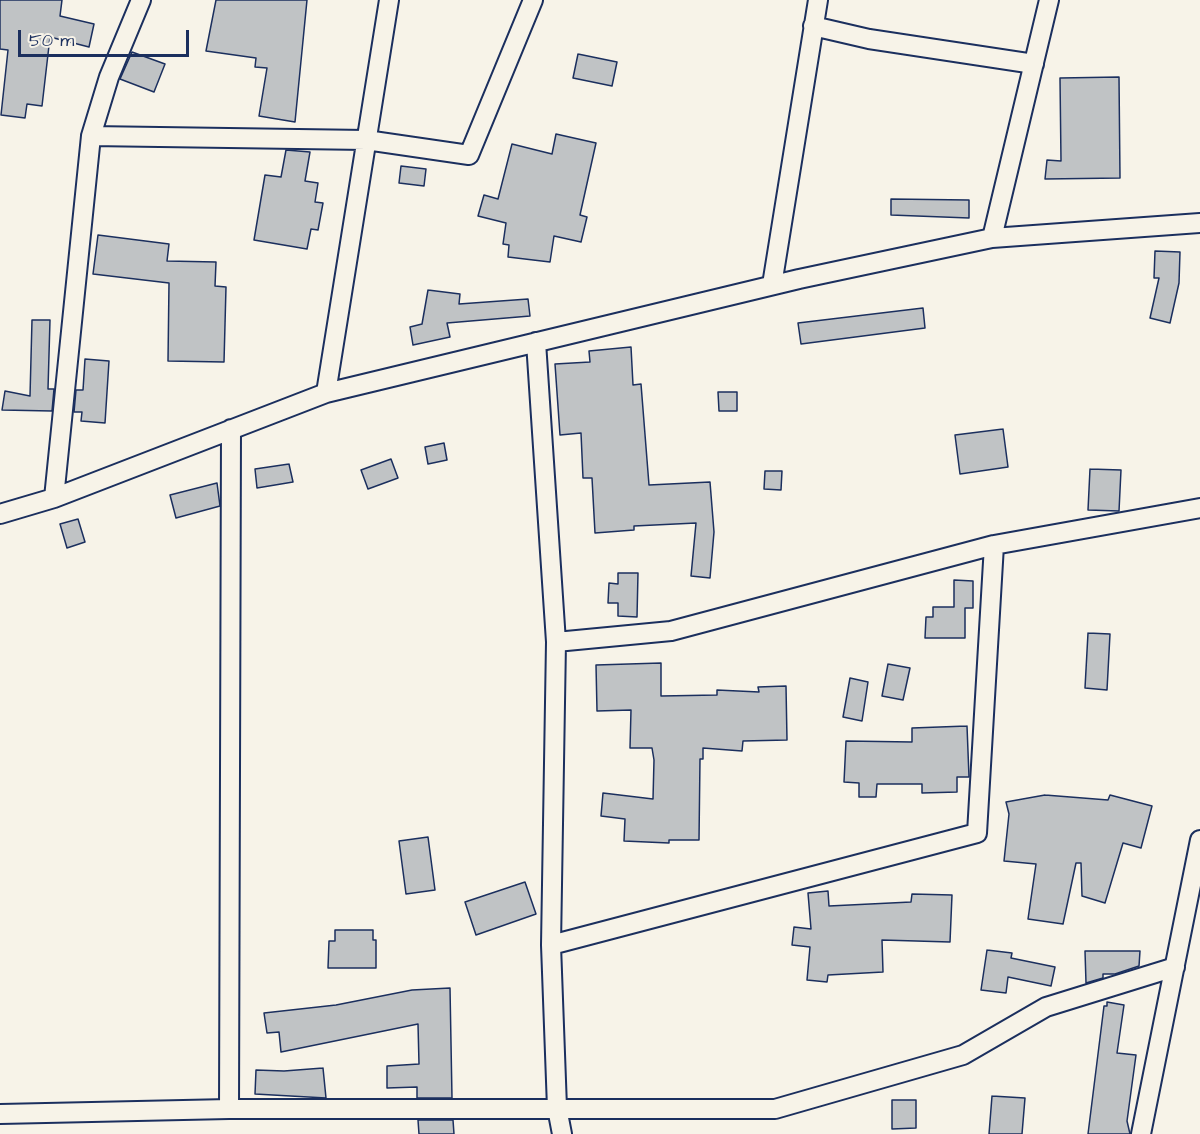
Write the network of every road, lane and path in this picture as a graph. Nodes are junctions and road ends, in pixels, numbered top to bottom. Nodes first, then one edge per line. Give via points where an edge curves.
1 (141, 0) edge
2 (389, 0) edge
3 (533, 0) edge
4 (818, 0) edge
5 (1049, 0) edge
6 (813, 26) junction
7 (1034, 64) junction
8 (91, 136) junction
9 (366, 140) junction
10 (1200, 223) edge
11 (992, 238) junction
12 (772, 285) junction
13 (536, 342) junction
14 (326, 393) junction
15 (231, 429) junction
16 (54, 498) junction
17 (1200, 508) edge
18 (0, 514) edge
19 (994, 545) junction
20 (556, 642) junction
21 (1200, 840) edge
22 (551, 945) junction
23 (1175, 967) junction
24 (557, 1108) junction
25 (229, 1109) junction
26 (0, 1114) edge
27 (562, 1134) edge
28 (1141, 1134) edge

1 - 8 street via 109,76
2 - 9 street
3 - 9 street via 469,154
4 - 6 street
5 - 7 street
6 - 7 street via 869,39
6 - 12 street
7 - 11 street
8 - 9 street
8 - 16 street
9 - 14 street
10 - 11 street
11 - 12 street
12 - 13 street
13 - 14 street
13 - 20 street
14 - 15 street
15 - 16 street
15 - 25 street
16 - 18 street
17 - 19 street
19 - 20 street via 671,631
19 - 22 street via 977,833
20 - 22 street
21 - 23 street
22 - 24 street
23 - 24 street via 1046,1007 963,1055 775,1109
23 - 28 street
24 - 25 street
24 - 27 street
25 - 26 street

